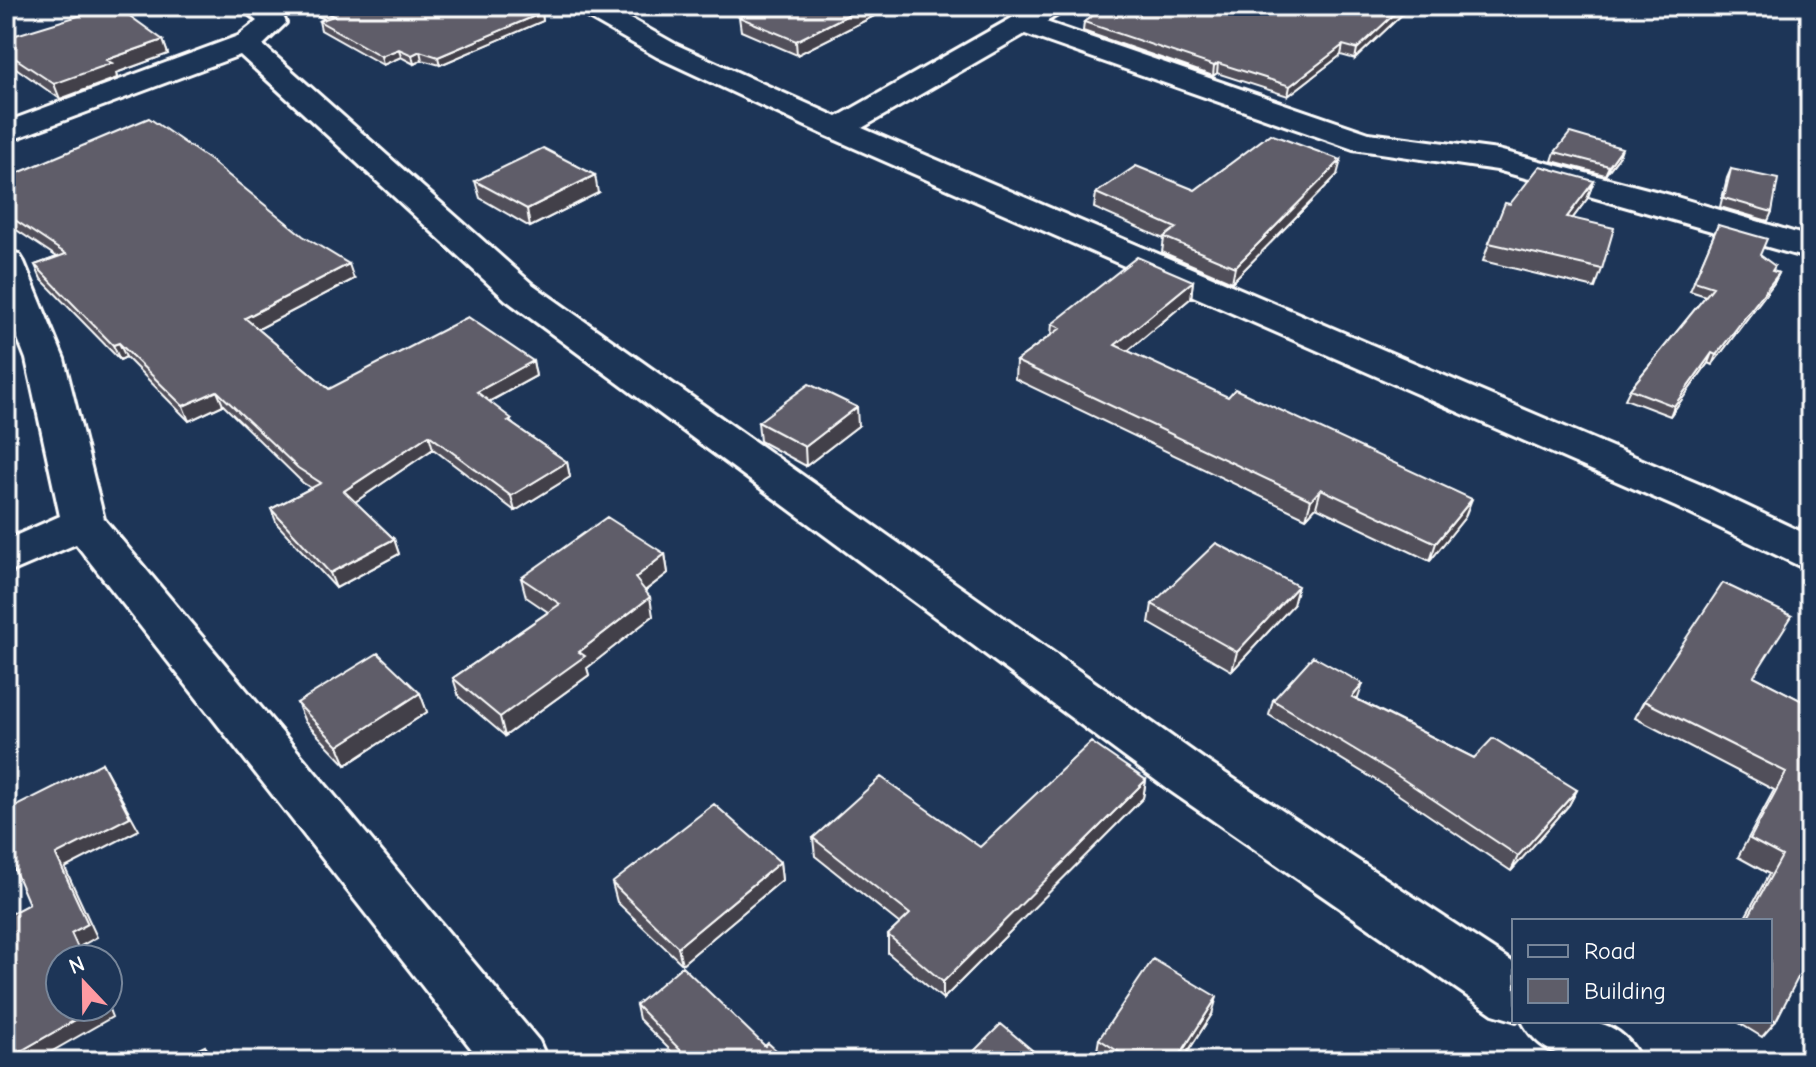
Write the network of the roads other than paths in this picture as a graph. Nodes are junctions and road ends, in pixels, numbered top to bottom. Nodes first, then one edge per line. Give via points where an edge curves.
1 (588, 6) edge
2 (1053, 6) edge
3 (250, 24) edge
4 (1025, 24) junction
5 (838, 129) junction
6 (6, 133) edge
7 (1810, 248) edge
8 (6, 262) edge
9 (83, 523) junction
10 (1810, 555) edge
11 (6, 558) edge
12 (1512, 994) edge
13 (1555, 1023) edge
14 (518, 1061) edge
15 (1611, 1061) edge

1 - 5 street via 667,51
2 - 4 street
3 - 6 street
3 - 12 street via 519,292 1187,775
4 - 5 street
4 - 7 street via 1364,142 1498,160
5 - 10 street via 1691,497
8 - 9 street via 45,359
9 - 11 street
9 - 14 street
13 - 15 street

